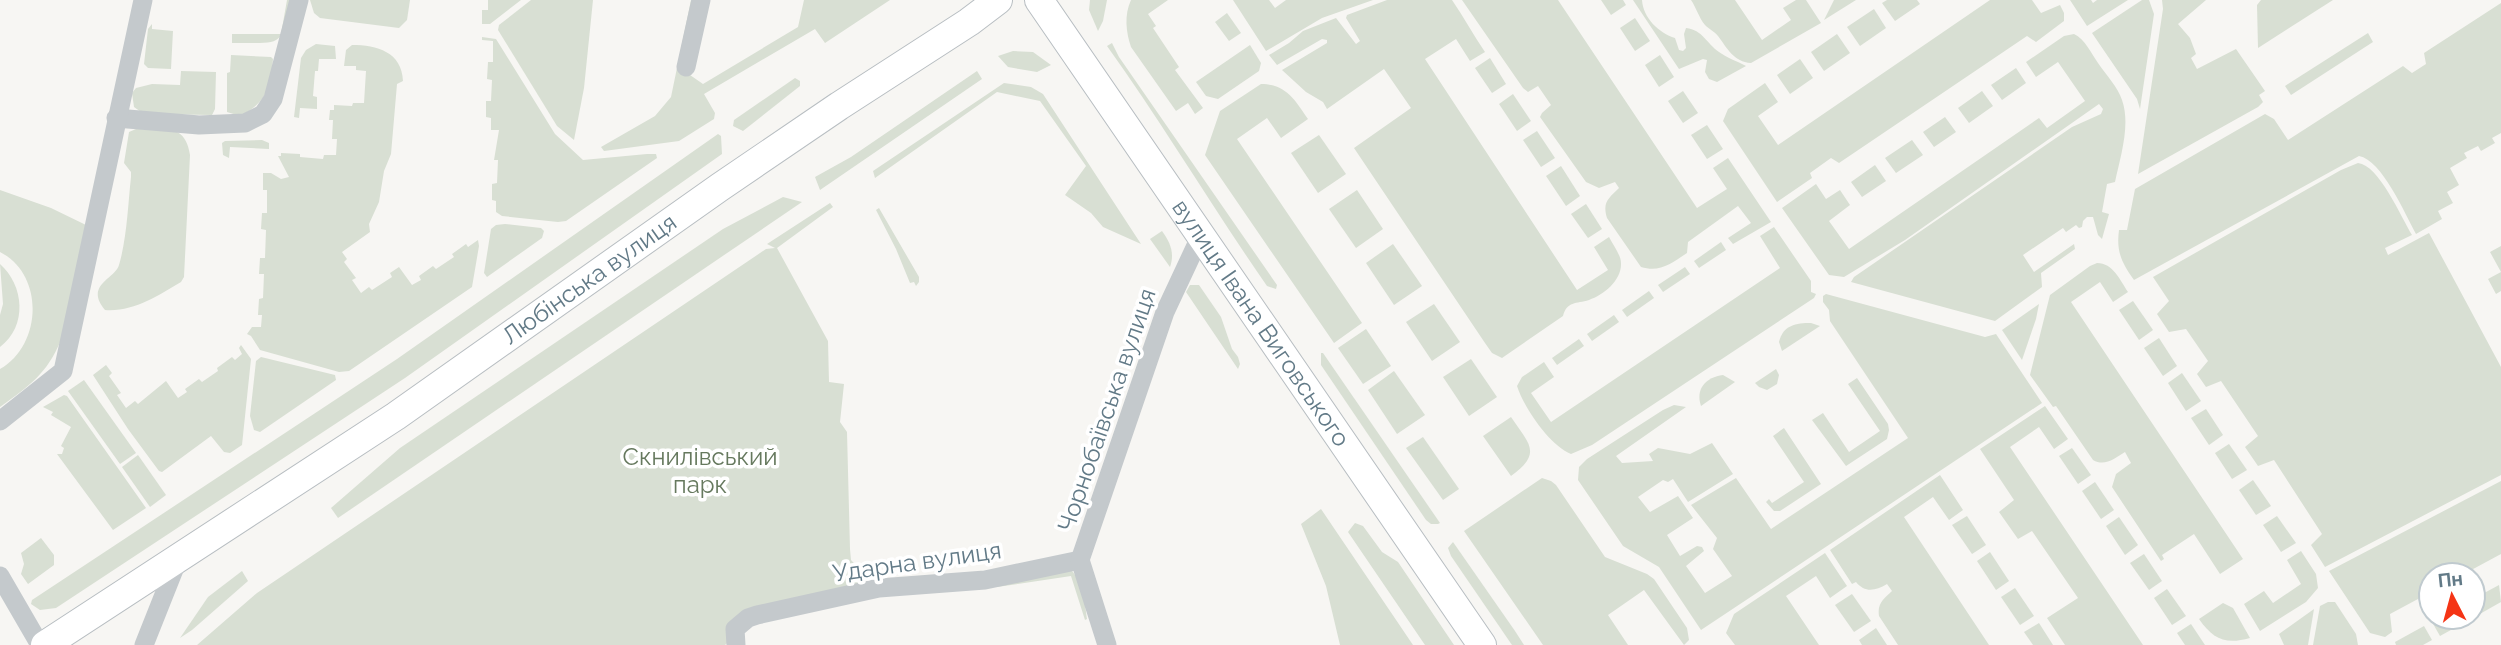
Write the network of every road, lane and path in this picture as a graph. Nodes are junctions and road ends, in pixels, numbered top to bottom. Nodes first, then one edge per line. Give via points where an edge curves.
1 (143, 0) edge
2 (299, 0) edge
3 (701, 0) edge
4 (998, 0) edge
5 (1039, 0) edge
6 (686, 66) dead end
7 (116, 118) junction
8 (1201, 235) junction
9 (0, 421) edge
10 (180, 556) junction
11 (1080, 560) junction
12 (0, 576) edge
13 (735, 643) edge
14 (43, 645) edge
15 (144, 645) edge
16 (1107, 645) edge
17 (1482, 645) edge

1 - 7 street
2 - 7 street via 273,99 255,120 199,125
3 - 6 street
4 - 10 main road, Любінська вулиця via 720,187 396,416
5 - 8 main road, вулиця Івана Виговського
7 - 9 street via 63,371
8 - 11 street, Чорнобаївська вулиця via 1166,312
8 - 17 main road, вулиця Івана Виговського
10 - 14 main road, Любінська вулиця
10 - 15 street
11 - 13 street, Ударна вулиця via 985,579 879,588 757,615 735,629
11 - 16 street, Чорнобаївська вулиця
12 - 14 street

